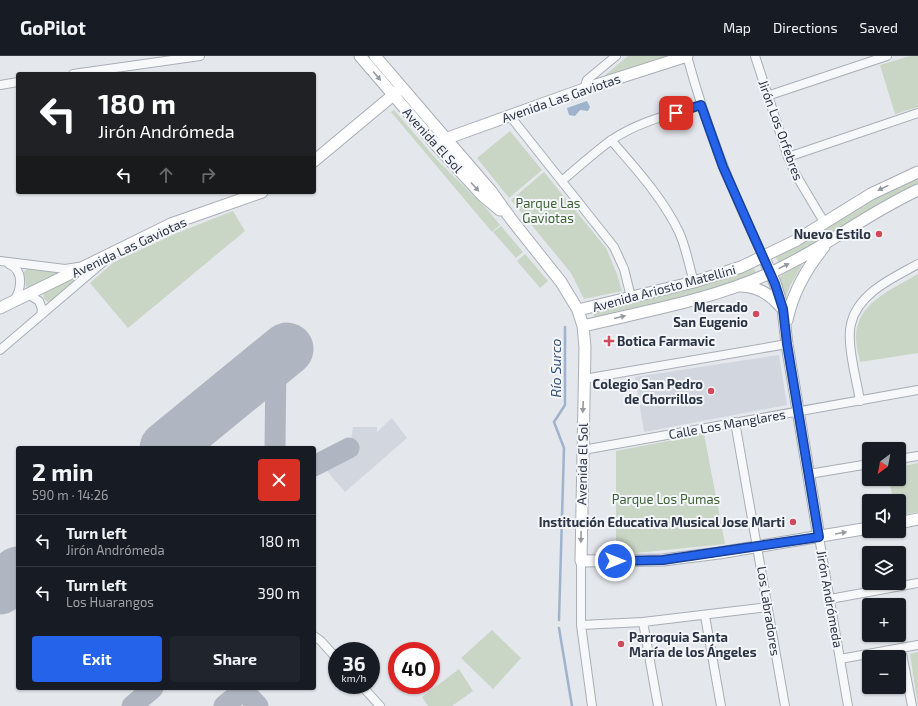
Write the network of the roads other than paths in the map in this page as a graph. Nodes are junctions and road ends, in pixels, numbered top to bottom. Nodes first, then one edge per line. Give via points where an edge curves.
1 (130, 56) edge
2 (196, 56) edge
3 (200, 56) edge
4 (360, 56) edge
5 (375, 56) edge
6 (616, 56) edge
7 (687, 56) edge
8 (755, 56) edge
9 (888, 56) edge
10 (133, 65) junction
11 (86, 72) edge
12 (16, 82) edge
13 (0, 85) edge
14 (584, 89) junction
15 (397, 92) junction
16 (768, 96) junction
17 (701, 105) junction
18 (918, 113) edge
19 (510, 116) junction
20 (611, 140) junction
21 (441, 142) junction
22 (788, 157) junction
23 (316, 159) edge
24 (918, 172) edge
25 (563, 180) junction
26 (918, 190) edge
27 (256, 194) edge
28 (824, 222) junction
29 (834, 238) junction
30 (114, 253) junction
31 (764, 258) junction
32 (2, 262) edge
33 (918, 264) edge
34 (770, 273) junction
35 (694, 282) junction
36 (737, 286) junction
37 (28, 294) junction
38 (631, 297) junction
39 (13, 302) junction
40 (0, 308) edge
41 (783, 309) junction
42 (578, 310) junction
43 (41, 315) junction
44 (582, 326) junction
45 (785, 326) junction
46 (787, 344) junction
47 (0, 350) edge
48 (584, 379) junction
49 (918, 390) edge
50 (860, 401) junction
51 (798, 411) junction
52 (735, 422) junction
53 (583, 450) junction
54 (918, 456) edge
55 (906, 458) edge
56 (862, 465) edge
57 (809, 474) junction
58 (918, 519) edge
59 (906, 522) edge
60 (862, 529) edge
61 (819, 537) junction
62 (758, 546) junction
63 (580, 561) junction
64 (918, 583) edge
65 (830, 599) junction
66 (768, 607) junction
67 (705, 616) junction
68 (643, 622) junction
69 (581, 626) junction
70 (316, 637) edge
71 (918, 645) edge
72 (901, 648) junction
73 (328, 649) edge
74 (840, 659) junction
75 (369, 694) edge
76 (380, 706) edge
77 (592, 706) edge
78 (658, 706) edge
79 (721, 706) edge
80 (785, 706) edge
81 (848, 706) edge
82 (912, 706) edge

1 - 10 street
2 - 3 street
2 - 10 street
4 -> 15 street, Avenida El Sol
5 - 15 street, Avenida El Sol
6 - 14 street via 587,80
7 - 14 street, Avenida Las Gaviotas
7 - 17 street, Jirón Andrómeda
8 - 16 street, Jirón Los Orfebres
9 - 16 street
10 - 11 street
12 - 13 street
14 - 19 street, Avenida Las Gaviotas
15 - 21 street, Avenida El Sol
15 - 23 street
16 - 22 street, Jirón Los Orfebres
17 - 20 street via 650,121
17 - 31 street, Jirón Andrómeda via 736,198
18 - 22 street
19 - 21 street, Avenida Las Gaviotas
19 - 25 street
20 - 25 street
20 - 35 street via 666,208 683,240
21 - 42 street, Avenida El Sol via 483,196 511,219 549,266
22 - 28 street, Jirón Los Orfebres
24 -> 28 street, Avenida Ariosto Matellini via 871,194
25 - 38 street via 614,247 624,269
26 - 29 street, Avenida Ariosto Matellini via 865,217
27 - 30 street, Avenida Las Gaviotas via 171,224
28 - 31 street, Avenida Ariosto Matellini
34 -> 29 street, Avenida Ariosto Matellini
29 - 45 street via 816,257 802,278
30 - 32 street via 70,269
30 - 37 street, Avenida Las Gaviotas
30 - 43 street
31 - 34 street, Jirón Andrómeda
31 - 35 street, Avenida Ariosto Matellini
32 - 39 street via 14,266 20,277 20,293
33 - 50 street via 871,293 852,319 850,343
34 - 36 street, Avenida Ariosto Matellini
34 - 41 street, Jirón Andrómeda
35 - 38 street, Avenida Ariosto Matellini
36 - 41 street via 760,290
44 -> 36 street, Avenida Ariosto Matellini via 699,298
37 - 39 street, Avenida Las Gaviotas
37 - 43 street via 40,301
38 - 42 street, Avenida Ariosto Matellini
39 - 40 street, Avenida Las Gaviotas
41 - 45 street, Jirón Andrómeda
42 - 44 street, Avenida El Sol
43 - 47 street
44 - 48 street, Avenida El Sol
45 - 46 street, Jirón Andrómeda
46 - 48 street
46 - 51 street, Jirón Andrómeda
48 -> 53 street, Avenida El Sol
49 - 50 street, Calle Los Manglares
50 - 51 street, Calle Los Manglares
51 - 52 street, Calle Los Manglares
51 - 57 street, Jirón Andrómeda
52 - 53 street, Calle Los Manglares
52 - 62 street, Los Labradores
53 -> 63 street, Avenida El Sol
54 - 55 street
56 - 57 street
57 - 61 street, Jirón Andrómeda
58 - 59 street
61 -> 60 street
61 - 62 street
61 - 65 street, Jirón Andrómeda
62 - 63 street via 663,560
62 - 66 street, Los Labradores
63 - 69 street, Avenida El Sol
64 - 65 street
65 - 74 street, Jirón Andrómeda
66 - 67 street
66 - 80 street, Los Labradores
67 - 68 street
67 - 79 street
68 - 69 street
68 - 78 street
69 - 77 street, Avenida El Sol
70 - 73 street
71 - 72 street
72 - 74 street
72 - 82 street
74 - 81 street, Jirón Andrómeda
75 - 76 street

